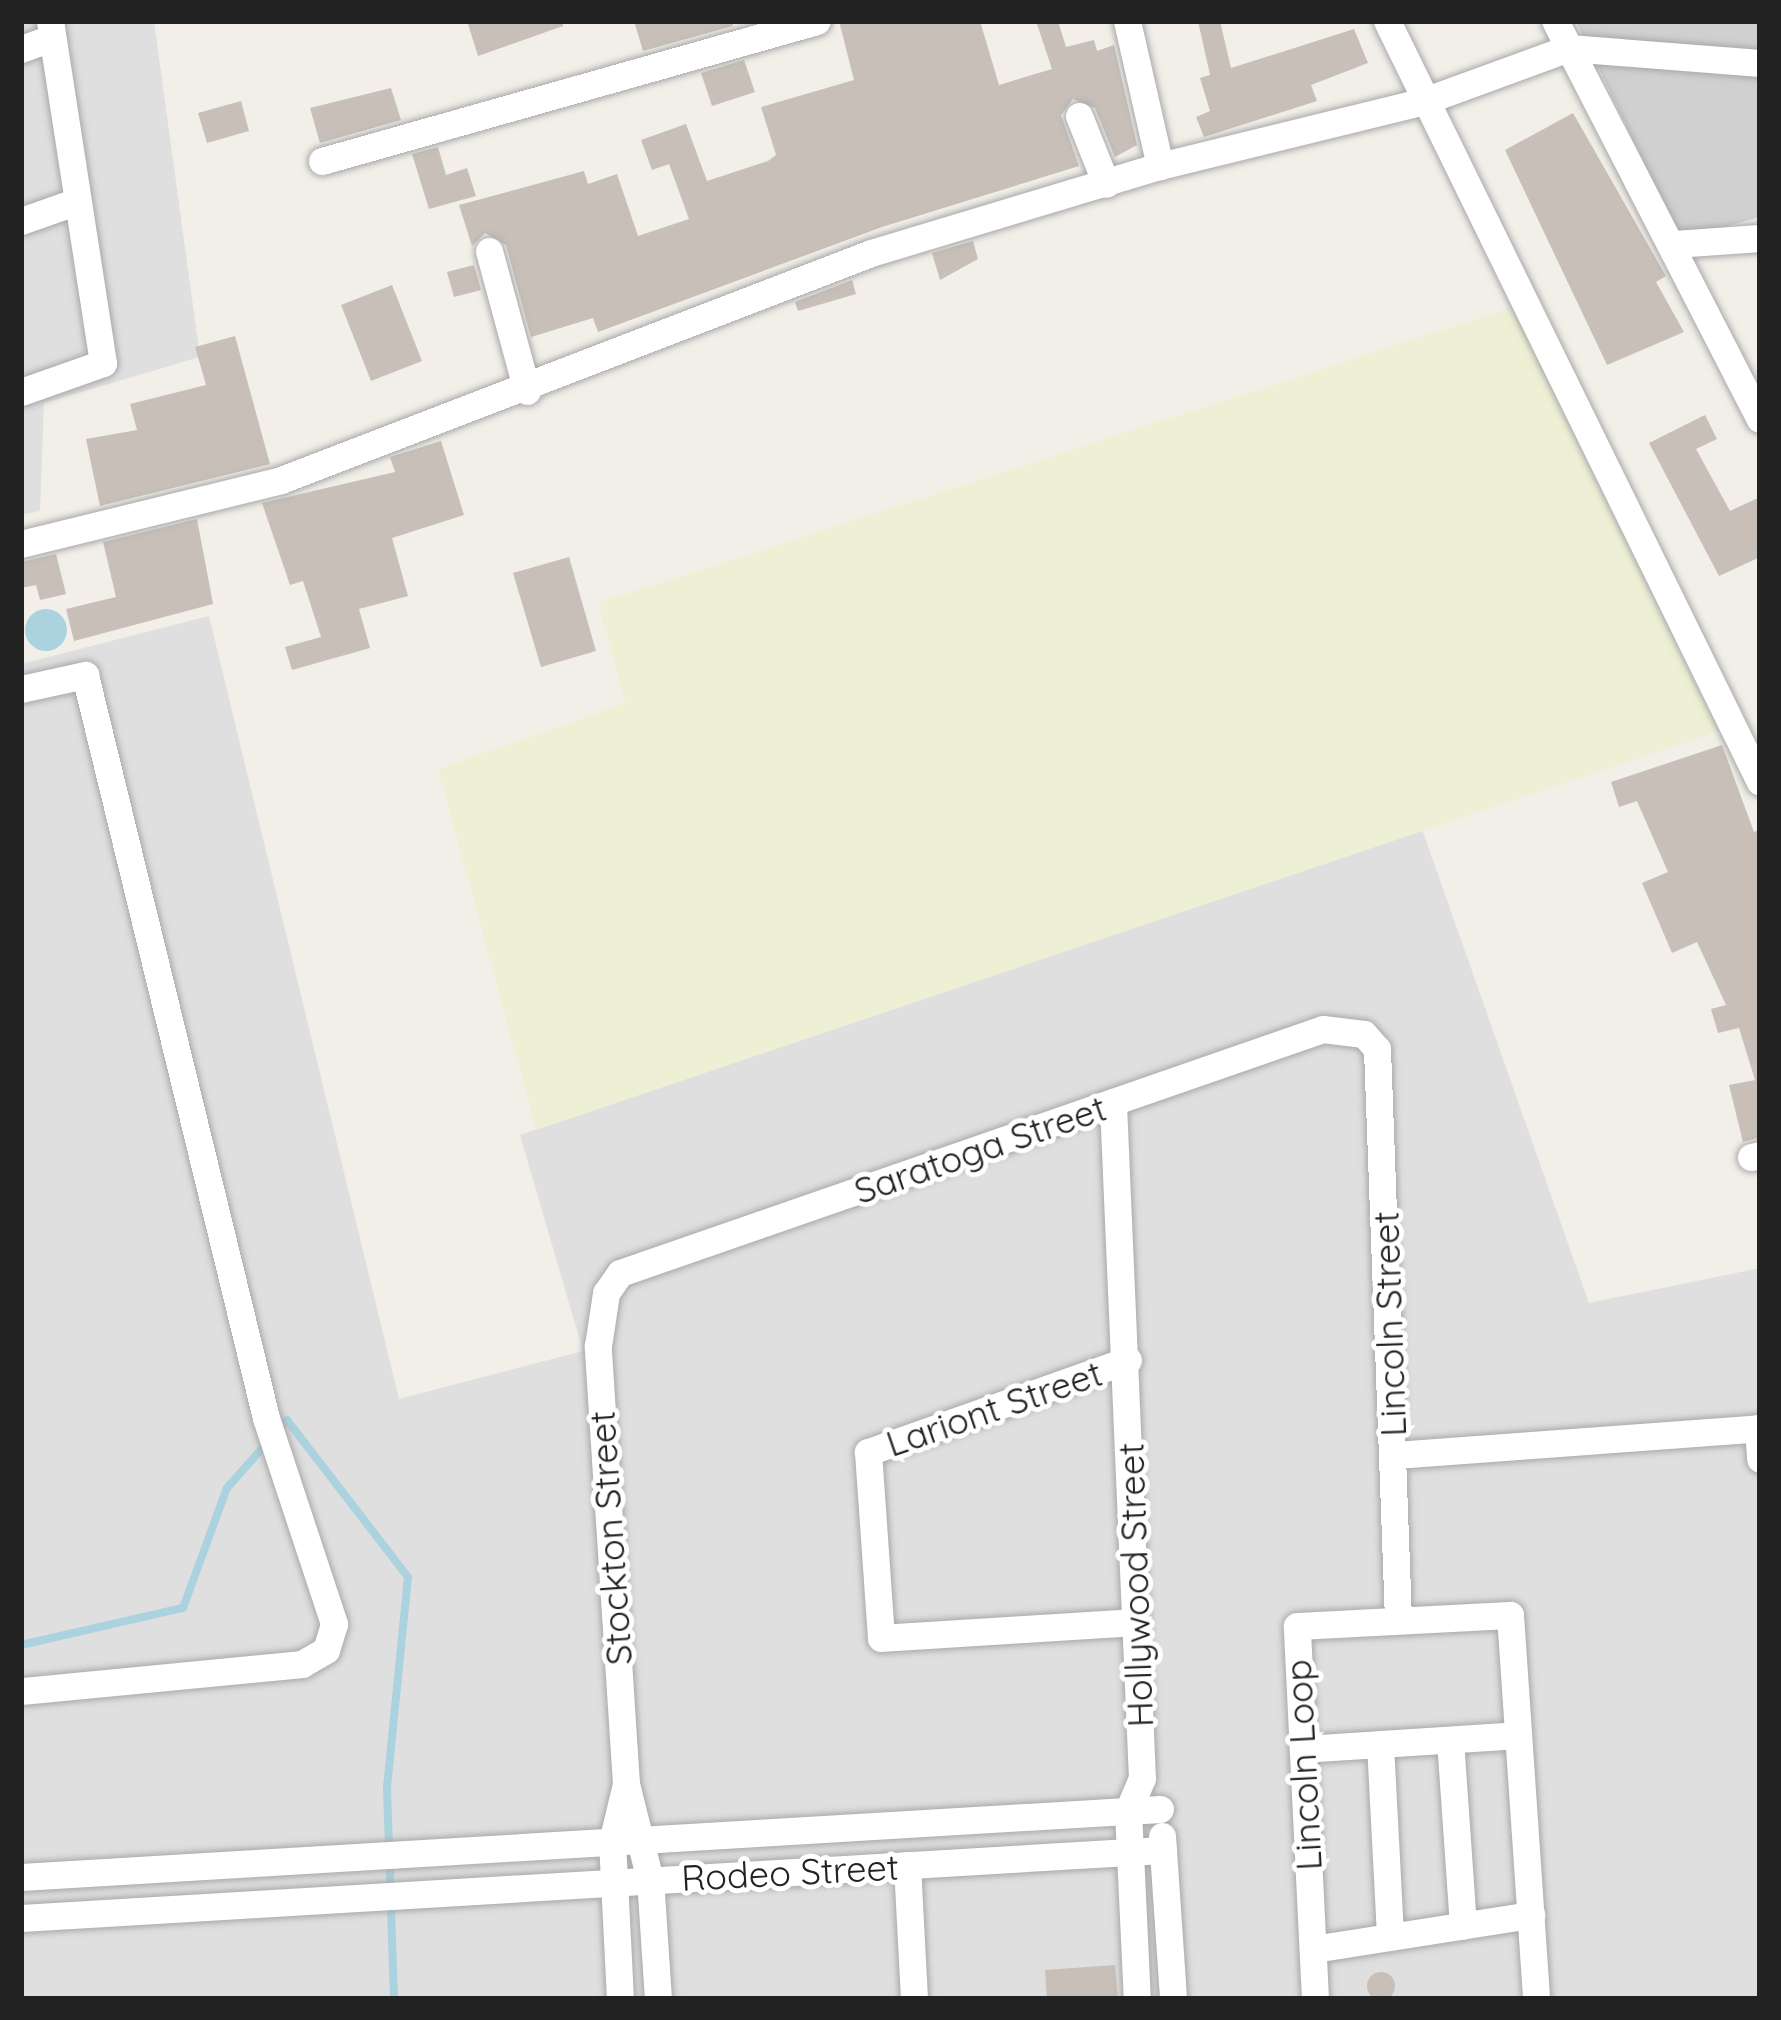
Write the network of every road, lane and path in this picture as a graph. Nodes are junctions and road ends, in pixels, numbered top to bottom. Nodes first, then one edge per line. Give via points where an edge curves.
1 (817, 21) edge
2 (1127, 21) edge
3 (1387, 21) edge
4 (1555, 21) edge
5 (51, 30) edge
6 (1569, 48) junction
7 (21, 50) edge
8 (1760, 63) edge
9 (1424, 100) junction
10 (1079, 116) dead end
11 (322, 161) dead end
12 (1160, 166) junction
13 (1106, 184) junction
14 (75, 202) junction
15 (21, 220) edge
16 (1760, 238) edge
17 (1674, 244) junction
18 (489, 251) dead end
19 (527, 391) junction
20 (21, 392) edge
21 (1760, 419) edge
22 (21, 544) edge
23 (21, 688) edge
24 (1760, 782) edge
25 (1364, 1034) joint
26 (1112, 1104) junction
27 (606, 1293) joint
28 (1128, 1360) junction
29 (1759, 1428) edge
30 (1394, 1455) junction
31 (1760, 1459) edge
32 (1398, 1620) junction
33 (1134, 1622) junction
34 (21, 1691) edge
35 (1518, 1735) junction
36 (1450, 1740) junction
37 (1380, 1744) junction
38 (1303, 1749) junction
39 (1142, 1778) junction
40 (626, 1784) junction
41 (1160, 1809) junction
42 (1128, 1810) junction
43 (644, 1840) junction
44 (612, 1842) junction
45 (1163, 1850) junction
46 (1127, 1852) junction
47 (908, 1865) junction
48 (21, 1877) edge
49 (650, 1880) junction
50 (613, 1883) junction
51 (1531, 1915) junction
52 (21, 1918) edge
53 (1463, 1926) junction
54 (1390, 1937) junction
55 (1313, 1949) junction
56 (620, 1999) edge
57 (658, 1999) edge
58 (914, 1999) edge
59 (1137, 1999) edge
60 (1172, 1999) edge
61 (1315, 1999) edge
62 (1536, 1999) edge

1 - 11 street
2 - 12 street
3 - 9 street
4 - 6 street
5 - 7 street
5 - 14 street
6 - 8 street
6 - 9 street
6 - 17 street
9 - 12 street
9 - 24 street
10 - 13 street
12 - 13 street
13 - 19 street via 871,253
14 - 15 street
14 - 20 street via 103,363
16 - 17 street
17 - 21 street
18 - 19 street
19 - 22 street via 281,480
23 - 34 street via 85,675 266,1418 334,1624 326,1650 302,1664
25 - 26 street, Saratoga Street via 1323,1029
25 - 30 street, Lincoln Street via 1377,1049
26 - 27 street, Saratoga Street via 645,1262 620,1273
26 - 28 street, Hollywood Street
27 - 40 street, Stockton Street via 598,1346
28 - 33 street, Hollywood Street
28 - 33 street, Lariont Street via 868,1452 881,1638
29 - 30 street
29 - 31 street
30 - 32 street, Lincoln Street
32 - 35 street, Lincoln Loop via 1510,1615
32 - 38 street, Lincoln Loop via 1297,1626
33 - 39 street, Hollywood Street
35 - 36 street
35 - 51 street, Lincoln Loop
36 - 37 street
36 - 53 street
37 - 38 street
37 - 54 street
38 - 55 street, Lincoln Loop
39 - 41 street
39 - 42 street
40 - 43 street
40 - 44 street
41 - 42 street, Rodeo Street
41 - 45 street
42 - 43 street, Rodeo Street
42 - 46 street
43 - 44 street, Rodeo Street
43 - 49 street
44 - 48 street, Rodeo Street
44 - 50 street
45 - 46 street, Rodeo Street
45 - 60 street
46 - 47 street, Rodeo Street
46 - 59 street
47 - 49 street, Rodeo Street
47 - 58 street
49 - 50 street, Rodeo Street
49 - 57 street
50 - 52 street, Rodeo Street
50 - 56 street
51 - 53 street
51 - 62 street, Lincoln Loop
53 - 54 street
54 - 55 street
55 - 61 street, Lincoln Loop

